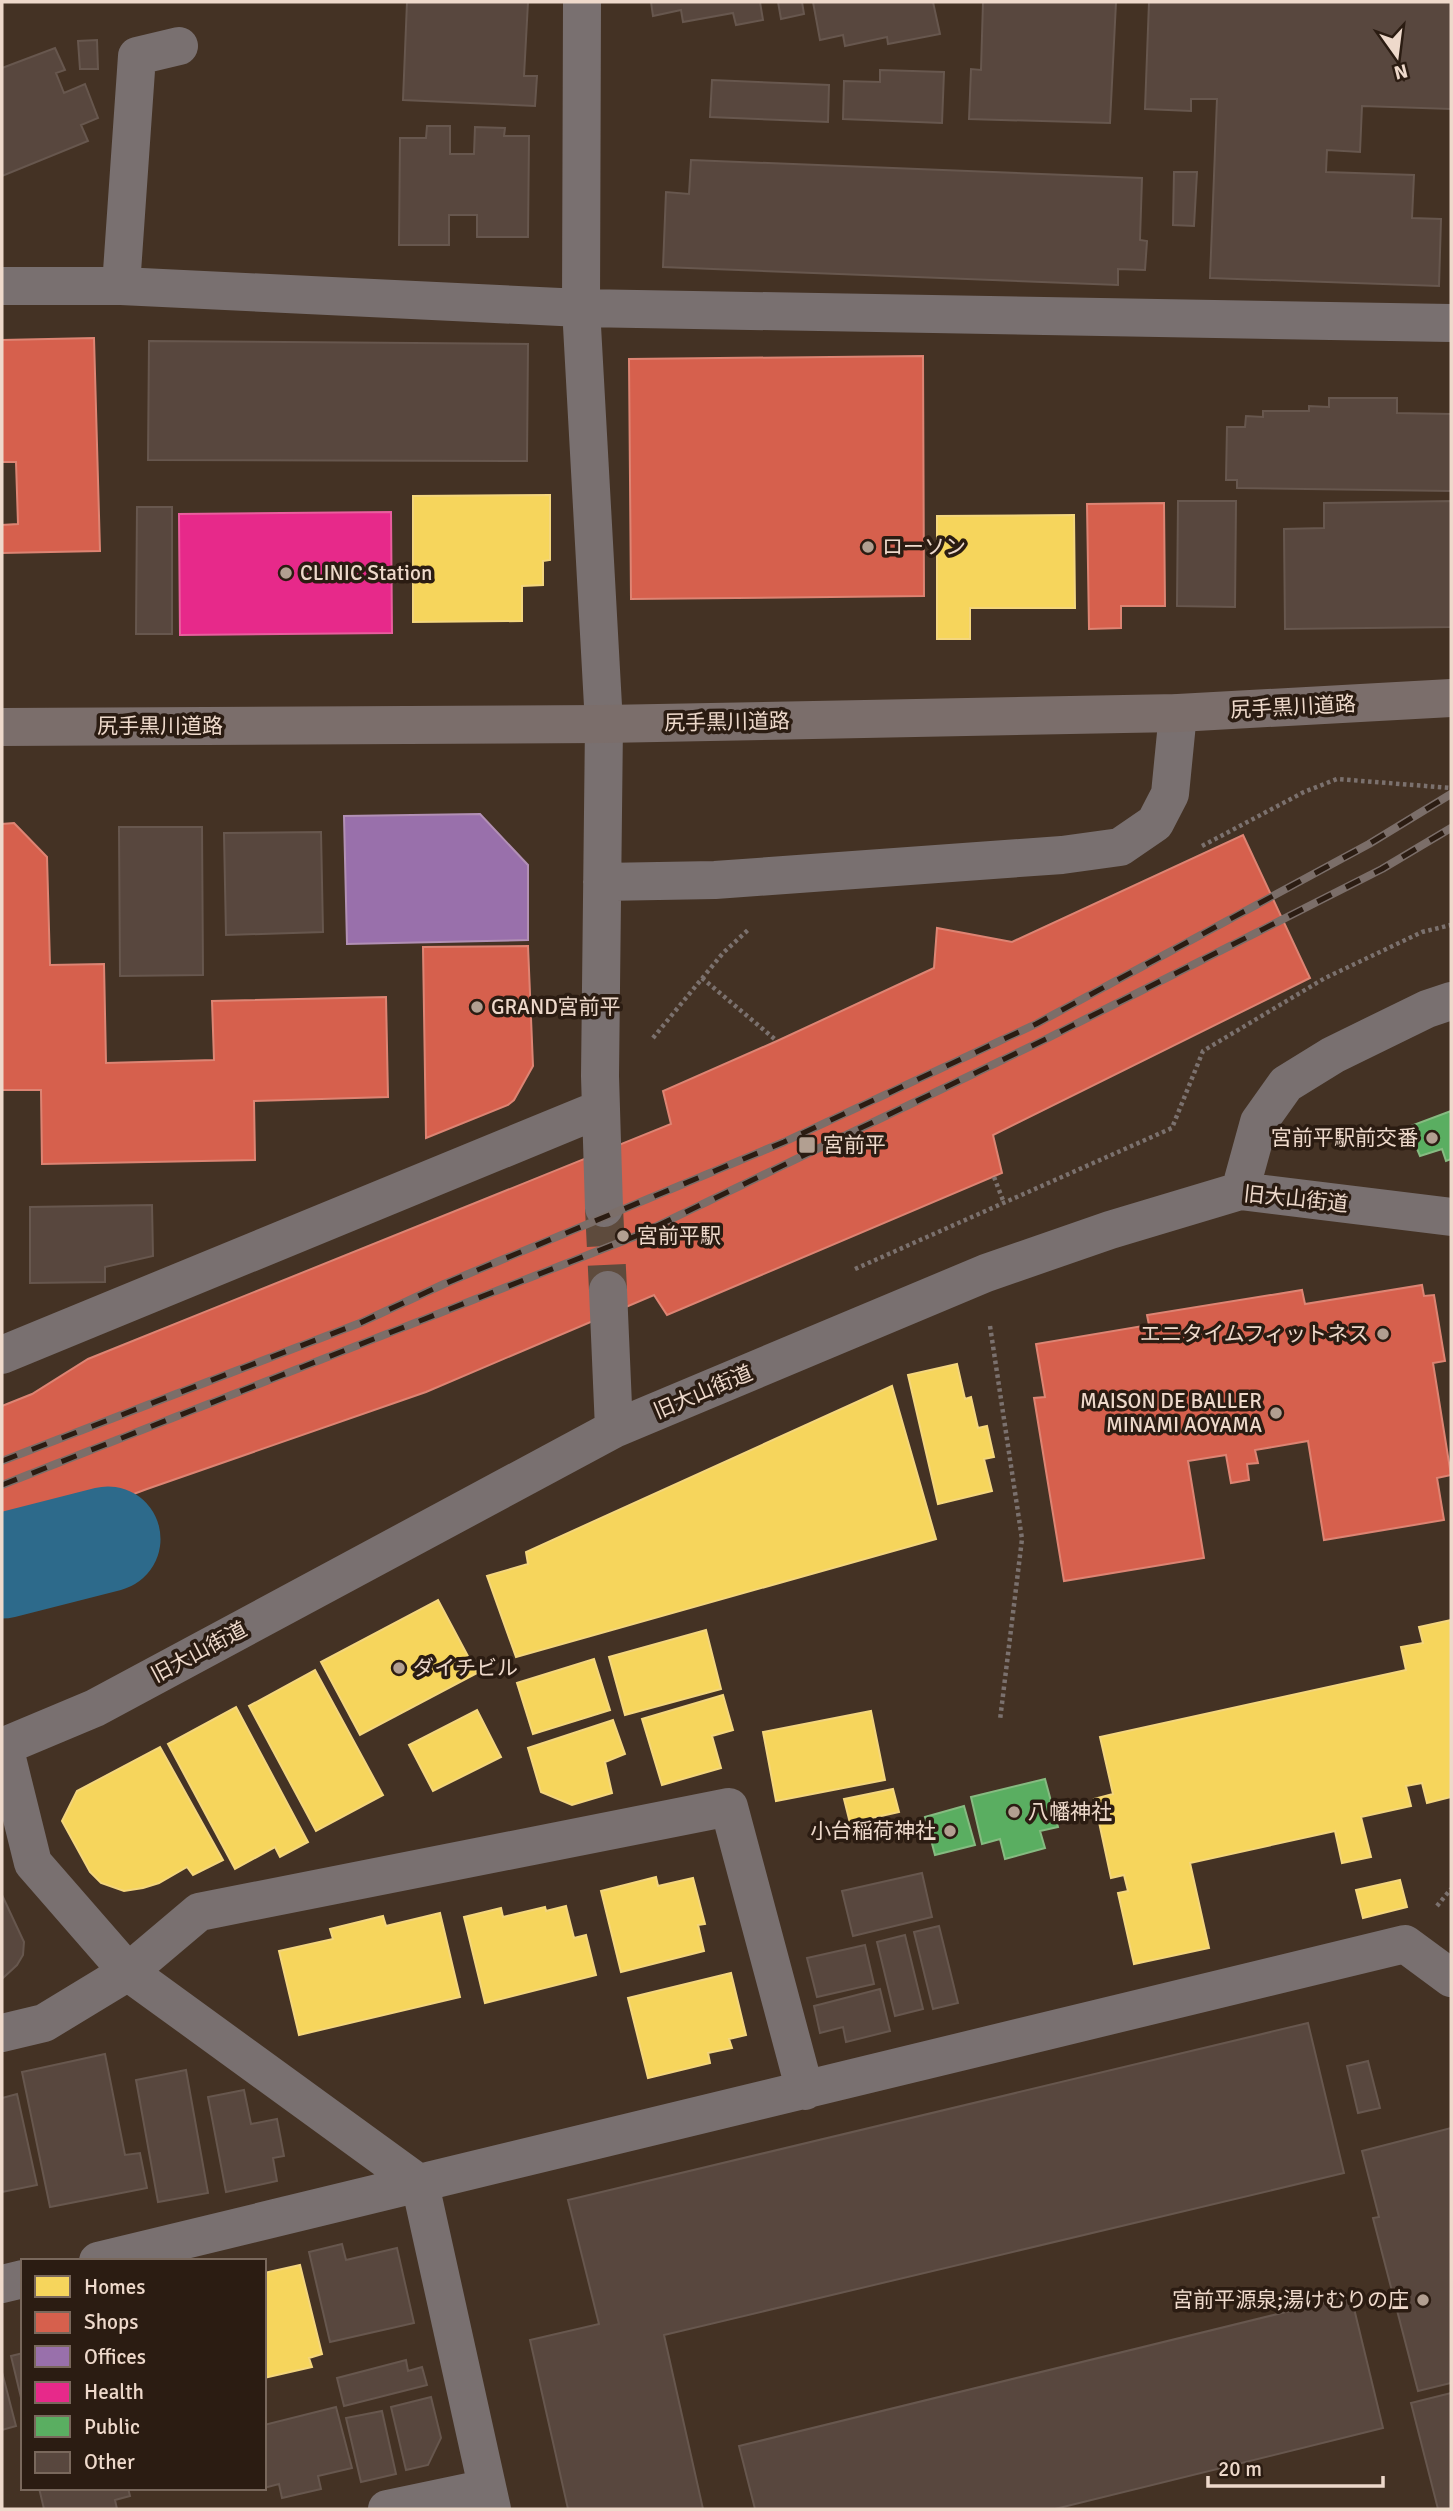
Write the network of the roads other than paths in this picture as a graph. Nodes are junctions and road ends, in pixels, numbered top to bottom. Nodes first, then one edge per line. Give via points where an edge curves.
1 (582, 2) edge
2 (179, 46) dead end
3 (2, 286) edge
4 (121, 286) junction
5 (581, 308) junction
6 (1451, 323) edge
7 (1451, 698) edge
8 (1178, 713) junction
9 (604, 724) junction
10 (2, 727) edge
11 (602, 882) junction
12 (1451, 1001) edge
13 (600, 1110) junction
14 (1240, 1191) junction
15 (604, 1209) tunnel mouth
16 (1451, 1217) edge
17 (608, 1290) tunnel mouth
18 (2, 1355) edge
19 (614, 1429) junction
20 (3, 1747) edge
21 (128, 1972) junction
22 (1451, 1978) edge
23 (2, 2033) edge
24 (805, 2091) junction
25 (420, 2184) junction
26 (106, 2259) edge
27 (21, 2279) edge
28 (2, 2284) edge
29 (489, 2499) edge
30 (387, 2509) edge

1 - 5 street
2 - 4 street via 137,56
3 - 4 street
4 - 5 street
5 - 6 street
5 - 9 street
7 - 8 main road, 尻手黒川道路
8 - 9 main road, 尻手黒川道路
8 - 11 street via 1170,794 1155,823 1120,847 715,880
9 - 10 main road, 尻手黒川道路
9 - 11 street
11 - 13 street
12 - 14 street via 1333,1055 1286,1084 1259,1122
13 - 15 street
13 - 18 street
14 - 16 street, 旧大山街道
14 - 19 street, 旧大山街道 via 986,1273
17 - 19 street
19 - 20 street, 旧大山街道 via 95,1708
20 - 21 street via 33,1863
21 - 23 street via 44,2024
21 - 24 street via 199,1912 729,1807
21 - 25 street
22 - 24 street via 1405,1944
24 - 25 street
25 - 26 street
25 - 29 street
27 - 28 street
29 - 30 street

